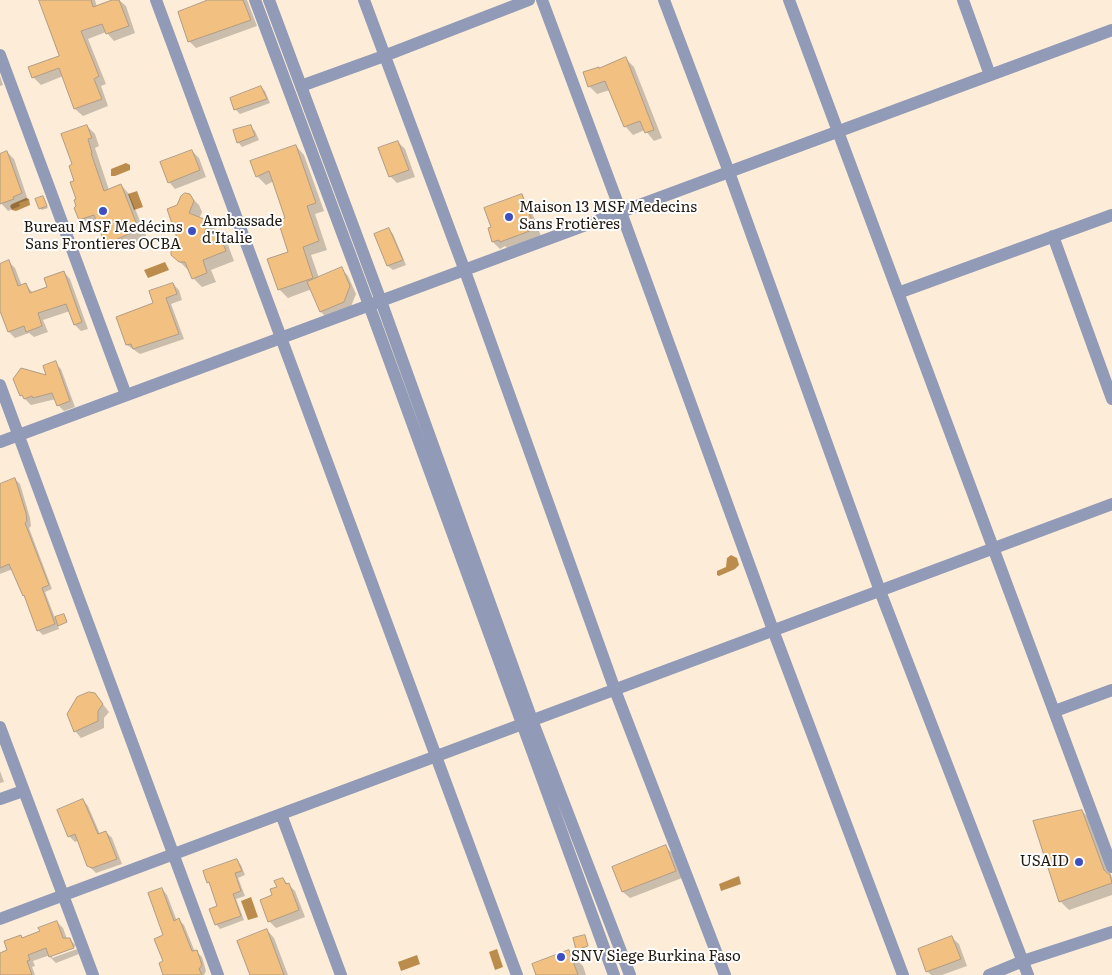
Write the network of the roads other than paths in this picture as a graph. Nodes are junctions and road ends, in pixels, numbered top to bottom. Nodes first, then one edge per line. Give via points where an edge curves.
1 (156, 0) edge
2 (255, 0) edge
3 (269, 0) edge
4 (364, 0) edge
5 (529, 0) edge
6 (542, 0) edge
7 (664, 0) edge
8 (789, 0) edge
9 (963, 0) edge
10 (1112, 30) edge
11 (0, 55) edge
12 (384, 56) junction
13 (990, 75) junction
14 (301, 86) junction
15 (837, 131) junction
16 (729, 172) junction
17 (622, 212) junction
18 (1112, 214) edge
19 (1053, 236) junction
20 (465, 271) junction
21 (898, 293) junction
22 (381, 301) junction
23 (369, 305) junction
24 (282, 337) junction
25 (0, 385) edge
26 (126, 396) junction
27 (1112, 399) edge
28 (19, 435) junction
29 (0, 442) edge
30 (1112, 504) edge
31 (994, 550) junction
32 (880, 591) junction
33 (773, 630) junction
34 (615, 690) junction
35 (1112, 690) edge
36 (1055, 711) junction
37 (527, 722) junction
38 (0, 728) edge
39 (438, 757) junction
40 (23, 791) junction
41 (0, 799) edge
42 (281, 814) junction
43 (174, 854) junction
44 (1112, 866) edge
45 (63, 895) junction
46 (0, 919) edge
47 (1112, 932) edge
48 (1023, 961) junction
49 (93, 975) edge
50 (218, 975) edge
51 (341, 975) edge
52 (517, 975) edge
53 (614, 975) edge
54 (630, 975) edge
55 (725, 975) edge
56 (903, 975) edge
57 (989, 975) edge
58 (1028, 975) edge

1 - 24 street
2 - 23 street
3 - 14 street
4 - 12 street
5 - 12 street
6 - 17 street
7 - 16 street
8 - 15 street
9 - 13 street
10 - 13 street
11 - 26 street
12 - 14 street
12 - 20 street
13 - 15 street
14 - 22 street
15 - 16 street
15 - 21 street
16 - 17 street
16 - 32 street
17 - 20 street
17 - 33 street
18 - 19 street
19 - 21 street
19 - 27 street
20 - 22 street
20 - 34 street
21 - 31 street
22 - 23 street
22 - 37 street
23 - 24 street
23 - 37 street
24 - 26 street
24 - 39 street
25 - 28 street
26 - 28 street
28 - 29 street
28 - 43 street
30 - 31 street
31 - 32 street
31 - 36 street
32 - 33 street
32 - 48 street
33 - 34 street
33 - 56 street
34 - 37 street
34 - 55 street
35 - 36 street
36 - 44 street
37 - 39 street
37 - 53 street
37 - 54 street
38 - 40 street
39 - 42 street
39 - 52 street
40 - 41 street
40 - 45 street
42 - 43 street
42 - 51 street
43 - 45 street
43 - 50 street
45 - 46 street
45 - 49 street
47 - 48 street
48 - 57 street
48 - 58 street

